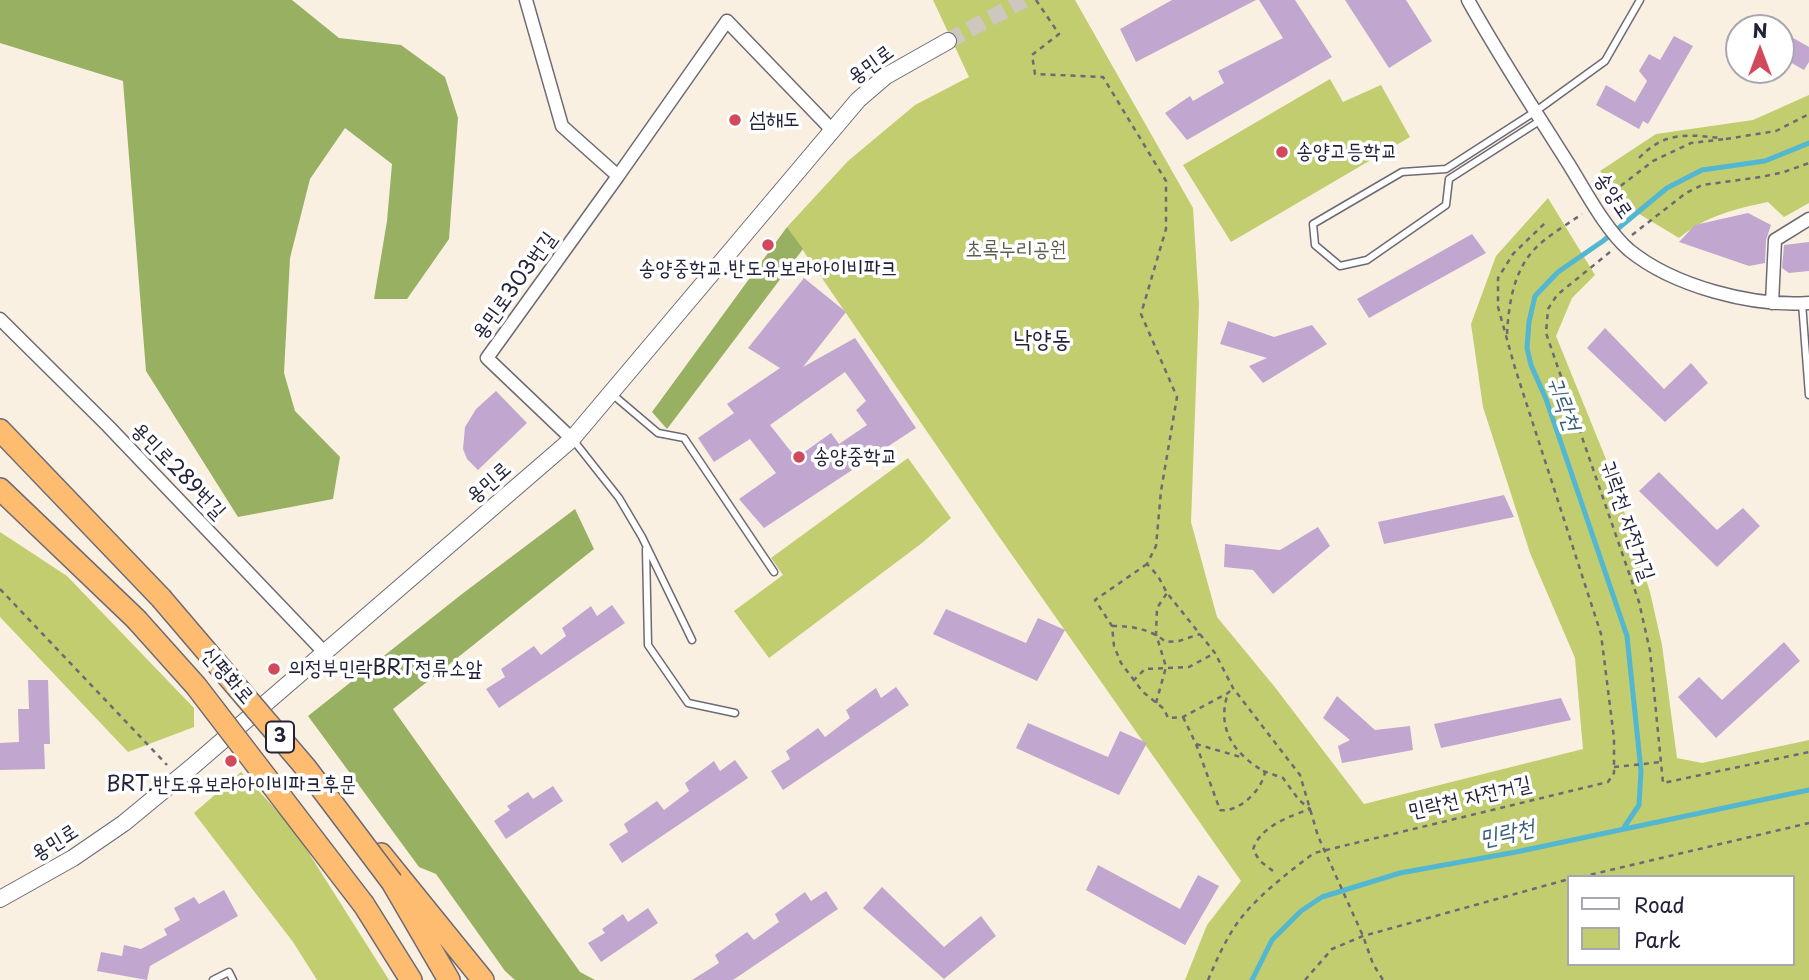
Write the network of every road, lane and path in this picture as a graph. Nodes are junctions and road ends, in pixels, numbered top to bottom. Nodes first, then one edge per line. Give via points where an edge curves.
1 (526, 0) edge
2 (1036, 0) edge
3 (1468, 0) edge
4 (1640, 0) edge
5 (948, 41) tunnel mouth
6 (1809, 114) edge
7 (1538, 115) junction
8 (832, 130) junction
9 (1639, 158) dead end
10 (1809, 163) edge
11 (618, 176) junction
12 (1809, 219) edge
13 (1547, 221) dead end
14 (1621, 241) junction
15 (1772, 303) junction
16 (1806, 303) edge
17 (0, 319) edge
18 (1809, 386) edge
19 (611, 393) junction
20 (1809, 395) edge
21 (0, 430) edge
22 (572, 439) junction
23 (0, 489) edge
24 (646, 544) junction
25 (1147, 564) junction
26 (774, 572) dead end
27 (0, 589) edge
28 (1167, 593) junction
29 (1112, 626) junction
30 (1156, 634) junction
31 (1200, 634) junction
32 (692, 640) dead end
33 (324, 652) junction
34 (1215, 653) junction
35 (1166, 667) junction
36 (1133, 681) junction
37 (1233, 688) junction
38 (1228, 693) junction
39 (1156, 703) junction
40 (735, 713) dead end
41 (1184, 717) junction
42 (1196, 744) junction
43 (1809, 752) edge
44 (1245, 758) junction
45 (1662, 762) junction
46 (1614, 767) junction
47 (1265, 772) junction
48 (179, 777) junction
49 (1310, 808) junction
50 (1809, 823) edge
51 (1324, 849) junction
52 (1273, 871) dead end
53 (1589, 875) edge
54 (396, 879) junction
55 (1568, 879) edge
56 (0, 899) edge
57 (1363, 936) junction
58 (213, 980) edge
59 (233, 980) edge
60 (411, 980) edge
61 (449, 980) edge
62 (483, 980) edge
63 (1208, 980) edge
64 (1305, 980) edge
65 (1383, 980) edge

1 - 11 street via 562,126
2 - 25 path via 1059,34 1032,55 1035,74 1103,77 1166,181 1166,229 1141,314 1177,397 1156,546
3 - 7 street, 송양로
4 - 7 lane via 1605,61
5 - 8 street, 용민로 via 886,76
6 - 9 path via 1776,131 1725,139 1674,136 1651,145
7 - 7 lane via 1446,169 1402,172 1328,213 1313,224 1315,245 1340,266 1367,260 1446,205 1449,179
7 - 14 street, 송양로
8 - 11 street, 용민로303번길 via 727,21
8 - 19 street, 용민로
10 - 14 path, 귀락천 자전거길 via 1784,172 1702,185
11 - 22 street, 용민로303번길 via 487,358
12 - 15 street via 1775,240
13 - 46 path via 1513,254 1498,278 1498,307 1601,634
14 - 15 street, 송양로 via 1656,268 1711,291
14 - 45 path, 귀락천 자전거길 via 1558,295 1548,309 1546,333 1639,602 1650,651
15 - 16 street, 송양로
16 - 18 lane
17 - 33 street, 용민로289번길
18 - 20 lane
19 - 22 street, 용민로
19 - 26 lane via 659,433 684,438
21 - 54 highway, 신평화로 / 3, bridge via 161,598
22 - 24 lane via 619,498
22 - 33 street, 용민로
23 - 60 highway, 신평화로 / 3, bridge via 136,620 196,686 364,905
24 - 32 lane
24 - 40 lane via 648,645 688,703
25 - 28 path
25 - 29 path via 1095,600
27 - 48 path
28 - 30 path via 1157,608
28 - 31 path
29 - 30 path via 1134,626
29 - 36 path via 1114,646
30 - 31 path via 1166,642
30 - 35 path
31 - 34 path
33 - 48 street, 용민로
34 - 35 path via 1189,667
34 - 37 path
35 - 36 path via 1145,669
35 - 39 path
36 - 39 path
37 - 38 path
37 - 49 path via 1300,775
38 - 41 path
38 - 44 path via 1226,734
39 - 41 path via 1168,718
41 - 42 path
42 - 44 path
42 - 47 path via 1220,810 1240,806 1263,783
43 - 45 path via 1663,783
44 - 47 path
45 - 46 path
46 - 51 path, 민락천 자전거길 via 1608,782
47 - 49 path via 1283,778
48 - 56 street, 용민로 via 73,858
49 - 51 path
49 - 52 path via 1285,817 1255,840 1253,850
50 - 53 path
51 - 57 path
51 - 63 path, 민락천 자전거길 via 1282,878 1241,917
54 - 61 highway, 신평화로 / 3
54 - 62 highway
55 - 57 path
57 - 64 path via 1332,948
57 - 65 path
58 - 59 lane via 229,971

